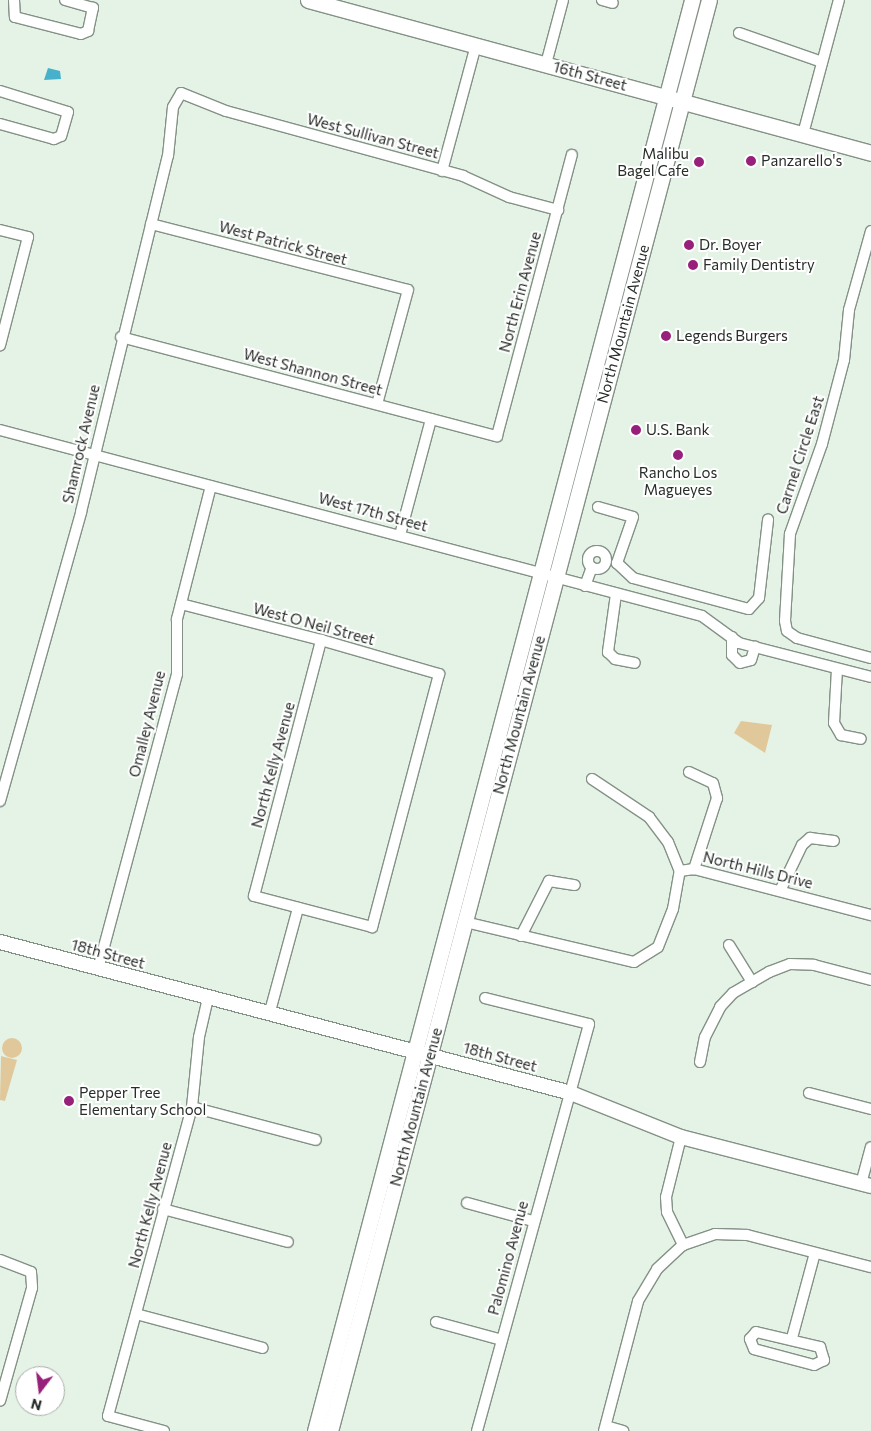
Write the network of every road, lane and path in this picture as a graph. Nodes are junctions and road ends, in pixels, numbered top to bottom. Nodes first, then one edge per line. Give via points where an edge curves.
1 (14, 0) edge
2 (65, 0) edge
3 (308, 0) edge
4 (563, 0) edge
5 (602, 0) edge
6 (692, 0) edge
7 (709, 0) edge
8 (839, 0) edge
9 (613, 3) dead end
10 (346, 5) edge
11 (739, 34) dead end
12 (476, 45) junction
13 (822, 62) junction
14 (546, 64) junction
15 (0, 90) edge
16 (181, 93) joint
17 (674, 99) junction
18 (0, 124) edge
19 (803, 134) junction
20 (871, 153) edge
21 (572, 155) dead end
22 (442, 170) junction
23 (558, 210) junction
24 (151, 224) junction
25 (0, 230) edge
26 (871, 232) edge
27 (121, 337) junction
28 (0, 345) edge
29 (377, 404) junction
30 (431, 418) junction
31 (0, 430) edge
32 (497, 436) joint
33 (93, 454) junction
34 (211, 486) junction
35 (598, 507) dead end
36 (768, 520) dead end
37 (400, 535) junction
38 (606, 561) junction
39 (617, 563) junction
40 (592, 568) junction
41 (548, 575) junction
42 (585, 586) junction
43 (616, 594) junction
44 (181, 604) junction
45 (732, 637) junction
46 (321, 640) junction
47 (755, 647) junction
48 (871, 658) edge
49 (635, 663) dead end
50 (837, 668) junction
51 (871, 677) edge
52 (861, 739) dead end
53 (689, 772) dead end
54 (592, 779) dead end
55 (0, 802) edge
56 (834, 841) dead end
57 (694, 869) junction
58 (680, 871) junction
59 (575, 885) dead end
60 (780, 891) junction
61 (298, 908) junction
62 (871, 915) edge
63 (465, 922) junction
64 (521, 936) junction
65 (0, 942) edge
66 (729, 945) dead end
67 (98, 969) junction
68 (871, 980) edge
69 (752, 982) junction
70 (485, 998) dead end
71 (208, 999) junction
72 (269, 1016) junction
73 (422, 1053) junction
74 (700, 1062) dead end
75 (571, 1093) junction
76 (809, 1093) dead end
77 (192, 1107) junction
78 (871, 1109) edge
79 (680, 1137) junction
80 (316, 1140) dead end
81 (871, 1147) edge
82 (866, 1185) edge
83 (467, 1203) dead end
84 (163, 1209) junction
85 (533, 1221) junction
86 (288, 1242) dead end
87 (683, 1245) junction
88 (816, 1253) junction
89 (0, 1260) edge
90 (871, 1267) edge
91 (136, 1314) junction
92 (436, 1322) dead end
93 (792, 1338) junction
94 (502, 1340) junction
95 (263, 1348) dead end
96 (0, 1401) edge
97 (605, 1429) edge
98 (163, 1431) edge
99 (315, 1431) edge
100 (330, 1431) edge
101 (477, 1431) edge
102 (624, 1431) edge

1 - 2 street via 15,17 81,34 88,31 93,8
3 - 10 main road, 16th Street
4 - 14 street
5 - 9 street
6 - 17 main road, North Mountain Avenue
7 - 17 main road, North Mountain Avenue
8 - 13 street
10 - 12 main road, 16th Street
11 - 13 street
12 - 14 main road, 16th Street
12 - 22 street
13 - 19 street
14 - 17 main road, 16th Street
15 - 18 street via 68,112 60,136 54,139
16 - 22 street, West Sullivan Street via 226,112
16 - 24 street, Shamrock Avenue via 173,107 168,156
17 - 19 main road, 16th Street
17 - 41 main road, North Mountain Avenue
19 - 20 main road, 16th Street
21 - 23 street, North Erin Avenue
22 - 23 street, West Sullivan Street via 509,197
23 - 32 street, North Erin Avenue
24 - 27 street, Shamrock Avenue
24 - 29 street, West Patrick Street via 408,290
25 - 28 street via 28,237
26 - 48 street, Carmel Circle East via 849,310 844,360 824,435 790,534 787,631 797,638
27 - 29 street, West Shannon Street
27 - 33 street, Shamrock Avenue
29 - 30 street, West Shannon Street
30 - 32 street, West Shannon Street
30 - 37 street
31 - 33 street, West 17th Street
33 - 34 street, West 17th Street
33 - 55 street, Shamrock Avenue via 32,699
34 - 37 street, West 17th Street
34 - 44 street, Omalley Avenue
35 - 39 street via 633,517
36 - 39 street via 759,598 749,609 633,578
37 - 41 street, West 17th Street
38 - 39 street
38 - 40 street via 599,568
38 - 40 street via 602,552 591,552 588,562
40 - 42 street
41 - 42 street, West 17th Street
41 - 63 main road, North Mountain Avenue
41 - 73 main road, North Mountain Avenue
42 - 43 street, West 17th Street
43 - 45 street, West 17th Street via 702,616
43 - 49 street via 608,652 615,659
44 - 46 street, West O Neil Street
44 - 67 street, Omalley Avenue via 177,674
45 - 47 street, West 17th Street
45 - 47 street via 732,655 740,664 751,660
46 - 61 street, North Kelly Avenue via 254,896
46 - 61 street, West O Neil Street via 439,674 372,926
47 - 50 street, West 17th Street
50 - 51 street
50 - 52 street via 834,723 841,735
53 - 57 street via 713,784 716,798
54 - 58 street via 649,817 668,842
56 - 60 street via 810,838 802,845
57 - 58 street, North Hills Drive
57 - 60 street, North Hills Drive
58 - 64 street, North Hills Drive via 666,933 652,954 641,960 625,963
59 - 64 street via 549,881
60 - 62 street, North Hills Drive
61 - 72 street
63 - 64 street, North Hills Drive
63 - 73 main road, North Mountain Avenue
65 - 67 main road, 18th Street
66 - 69 street
67 - 71 main road, 18th Street
68 - 69 street via 814,965 790,964
69 - 74 street via 720,1007 705,1037
70 - 75 street, Palomino Avenue via 589,1024
71 - 72 main road, 18th Street
71 - 77 street, North Kelly Avenue via 198,1037
72 - 73 main road, 18th Street
73 - 75 main road, 18th Street
73 - 99 main road, North Mountain Avenue
73 - 100 main road, North Mountain Avenue
75 - 79 main road, 18th Street
75 - 85 street, Palomino Avenue
76 - 78 street
77 - 80 street
77 - 84 street, North Kelly Avenue
79 - 82 main road, 18th Street
79 - 87 street via 666,1197 667,1212
81 - 82 street
83 - 85 street
84 - 86 street
84 - 91 street, North Kelly Avenue
85 - 94 street, Palomino Avenue
87 - 88 street via 731,1233
87 - 97 street via 658,1269 638,1301
88 - 90 street
88 - 93 street
89 - 96 street via 31,1272 32,1288
91 - 95 street
91 - 98 street, North Kelly Avenue via 108,1416
92 - 94 street
93 - 93 street via 820,1347 824,1360 814,1365 754,1349 750,1343 756,1332
94 - 101 street, Palomino Avenue
97 - 102 street

